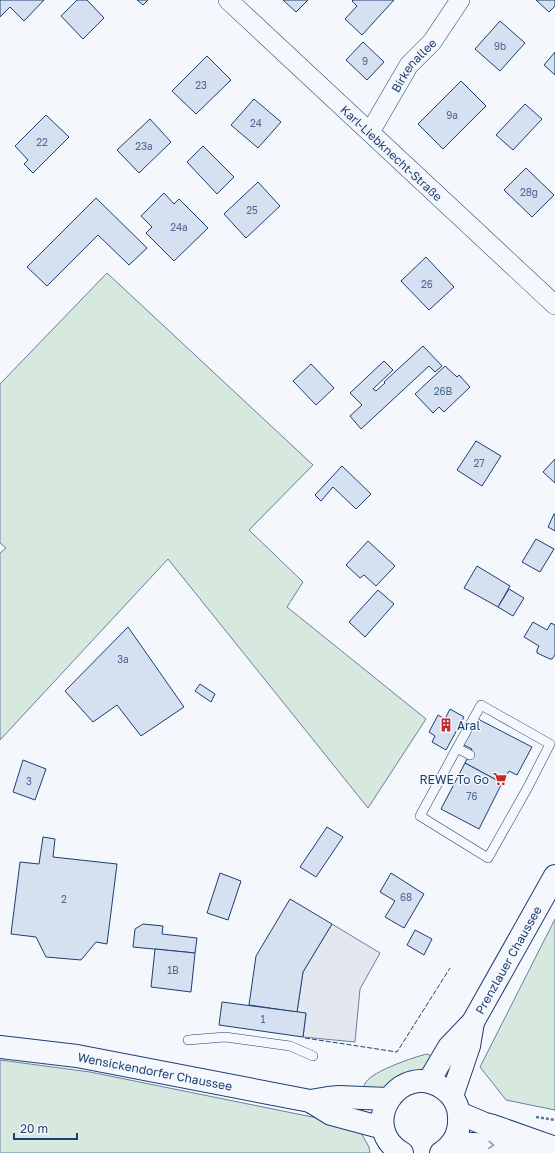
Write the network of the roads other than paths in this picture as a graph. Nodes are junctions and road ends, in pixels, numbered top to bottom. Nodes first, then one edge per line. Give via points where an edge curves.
1 (228, 0) edge
2 (460, 0) edge
3 (370, 132) junction
4 (555, 305) edge
5 (553, 743) edge
6 (457, 748) junction
7 (470, 755) dead end
8 (555, 876) edge
9 (473, 1022) junction
10 (188, 1040) dead end
11 (0, 1047) edge
12 (313, 1056) dead end
13 (430, 1082) junction
14 (388, 1099) junction
15 (310, 1101) junction
16 (456, 1105) junction
17 (389, 1144) edge
18 (447, 1148) edge
19 (553, 1148) edge

1 - 3 street, Karl-Liebknecht-Straße
2 - 3 street, Birkenallee via 432,42 409,65
3 - 4 street, Karl-Liebknecht-Straße
5 - 6 lane via 481,705
5 - 6 lane via 488,858 420,816
6 - 7 lane
8 - 9 main road, Prenzlauer Chaussee
9 - 13 main road, Prenzlauer Chaussee via 449,1047
9 - 16 main road, Prenzlauer Chaussee
10 - 12 lane via 225,1037 290,1046
11 - 15 main road, Wensickendorfer Chaussee via 77,1056
13 - 14 main road via 406,1084
13 - 16 main road via 438,1085
14 - 15 main road, Wensickendorfer Chaussee via 339,1097
14 - 17 main road via 382,1118
15 - 17 main road, Wensickendorfer Chaussee
16 - 18 main road, Prenzlauer Chaussee via 460,1124 458,1134
16 - 19 main road via 485,1124
18 -> 19 main road

